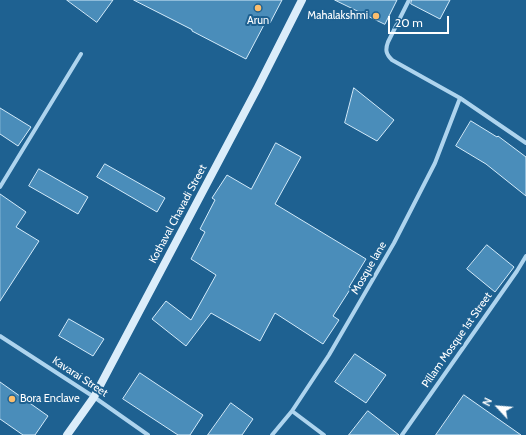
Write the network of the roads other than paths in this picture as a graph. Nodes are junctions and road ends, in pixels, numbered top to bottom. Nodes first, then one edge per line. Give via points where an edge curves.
1 (302, 0) edge
2 (409, 0) edge
3 (81, 54) dead end
4 (460, 98) junction
5 (526, 142) edge
6 (0, 187) edge
7 (526, 256) edge
8 (0, 336) edge
9 (94, 397) junction
10 (292, 410) junction
11 (67, 435) edge
12 (148, 435) edge
13 (272, 435) edge
14 (324, 435) edge
15 (402, 435) edge

1 - 9 street, Kothaval Chavadi Street
2 - 4 street via 388,42 386,55
3 - 6 street
4 - 5 street
4 - 10 street, Mosque lane via 435,163 394,243 329,355
7 - 15 street, Pillam Mosque 1st Street
8 - 9 street, Kavarai Street
9 - 11 street, Kothaval Chavadi Street
9 - 12 street, Kavarai Street
10 - 13 street, Mosque lane
10 - 14 street

